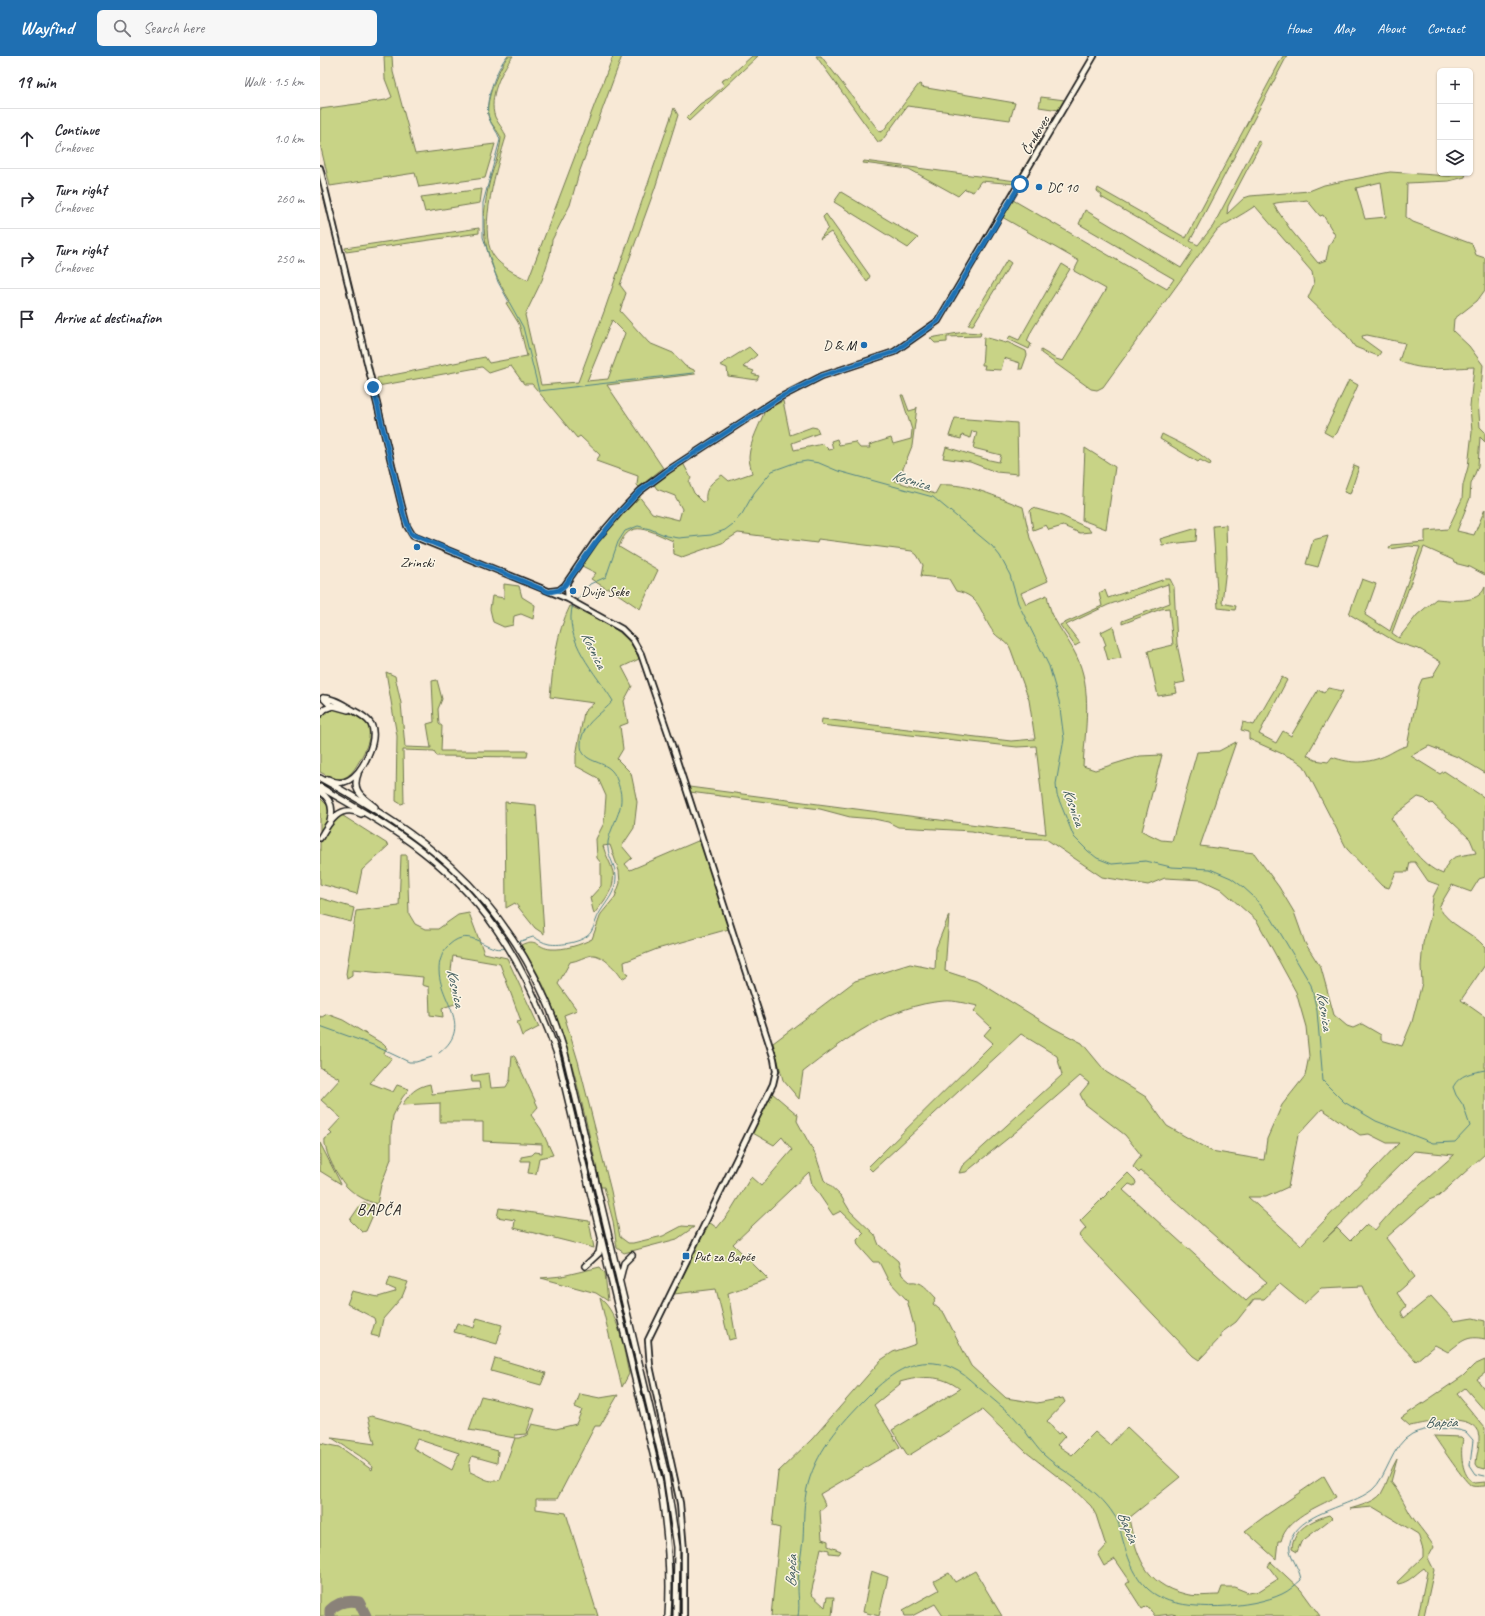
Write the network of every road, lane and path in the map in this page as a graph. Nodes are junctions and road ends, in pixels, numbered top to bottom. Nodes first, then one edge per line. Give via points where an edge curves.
1 (1094, 56) edge
2 (320, 168) edge
3 (567, 584) junction
4 (549, 592) junction
5 (568, 599) junction
6 (333, 706) junction
7 (353, 710) junction
8 (320, 714) edge
9 (360, 768) junction
10 (320, 777) edge
11 (320, 788) edge
12 (320, 792) edge
13 (381, 814) junction
14 (375, 819) junction
15 (329, 823) junction
16 (320, 838) edge
17 (602, 1237) junction
18 (632, 1255) dead end
19 (585, 1266) dead end
20 (620, 1282) junction
21 (668, 1616) edge
22 (676, 1616) edge
23 (684, 1616) edge

1 - 3 main road, Črnkovec via 938,321 894,352 822,376 779,398 667,471 640,491 621,511
2 - 4 main road via 404,516 411,534
3 - 4 main road via 559,590
3 - 5 main road
4 - 5 main road
5 - 23 main road via 628,634 638,649 776,1071 773,1084 649,1337 650,1366 680,1504 684,1551
6 - 7 main road
6 - 7 main road via 323,698
6 - 8 main road
7 - 9 main road via 368,720 374,733 372,747
9 - 10 main road via 345,782
9 - 13 main road via 355,784 357,790
10 - 13 main road
11 - 14 main road
12 - 15 main road via 332,806
13 - 20 main road via 418,838 476,890 520,949 545,996 566,1053
14 - 15 main road via 346,810 338,813
14 - 17 main road via 418,848 472,896 513,953 537,999 557,1054
15 - 16 main road
17 - 19 main road via 599,1253
17 - 21 main road via 660,1483 668,1537
18 - 20 main road via 624,1263
20 - 22 main road via 651,1407 673,1514 677,1561

